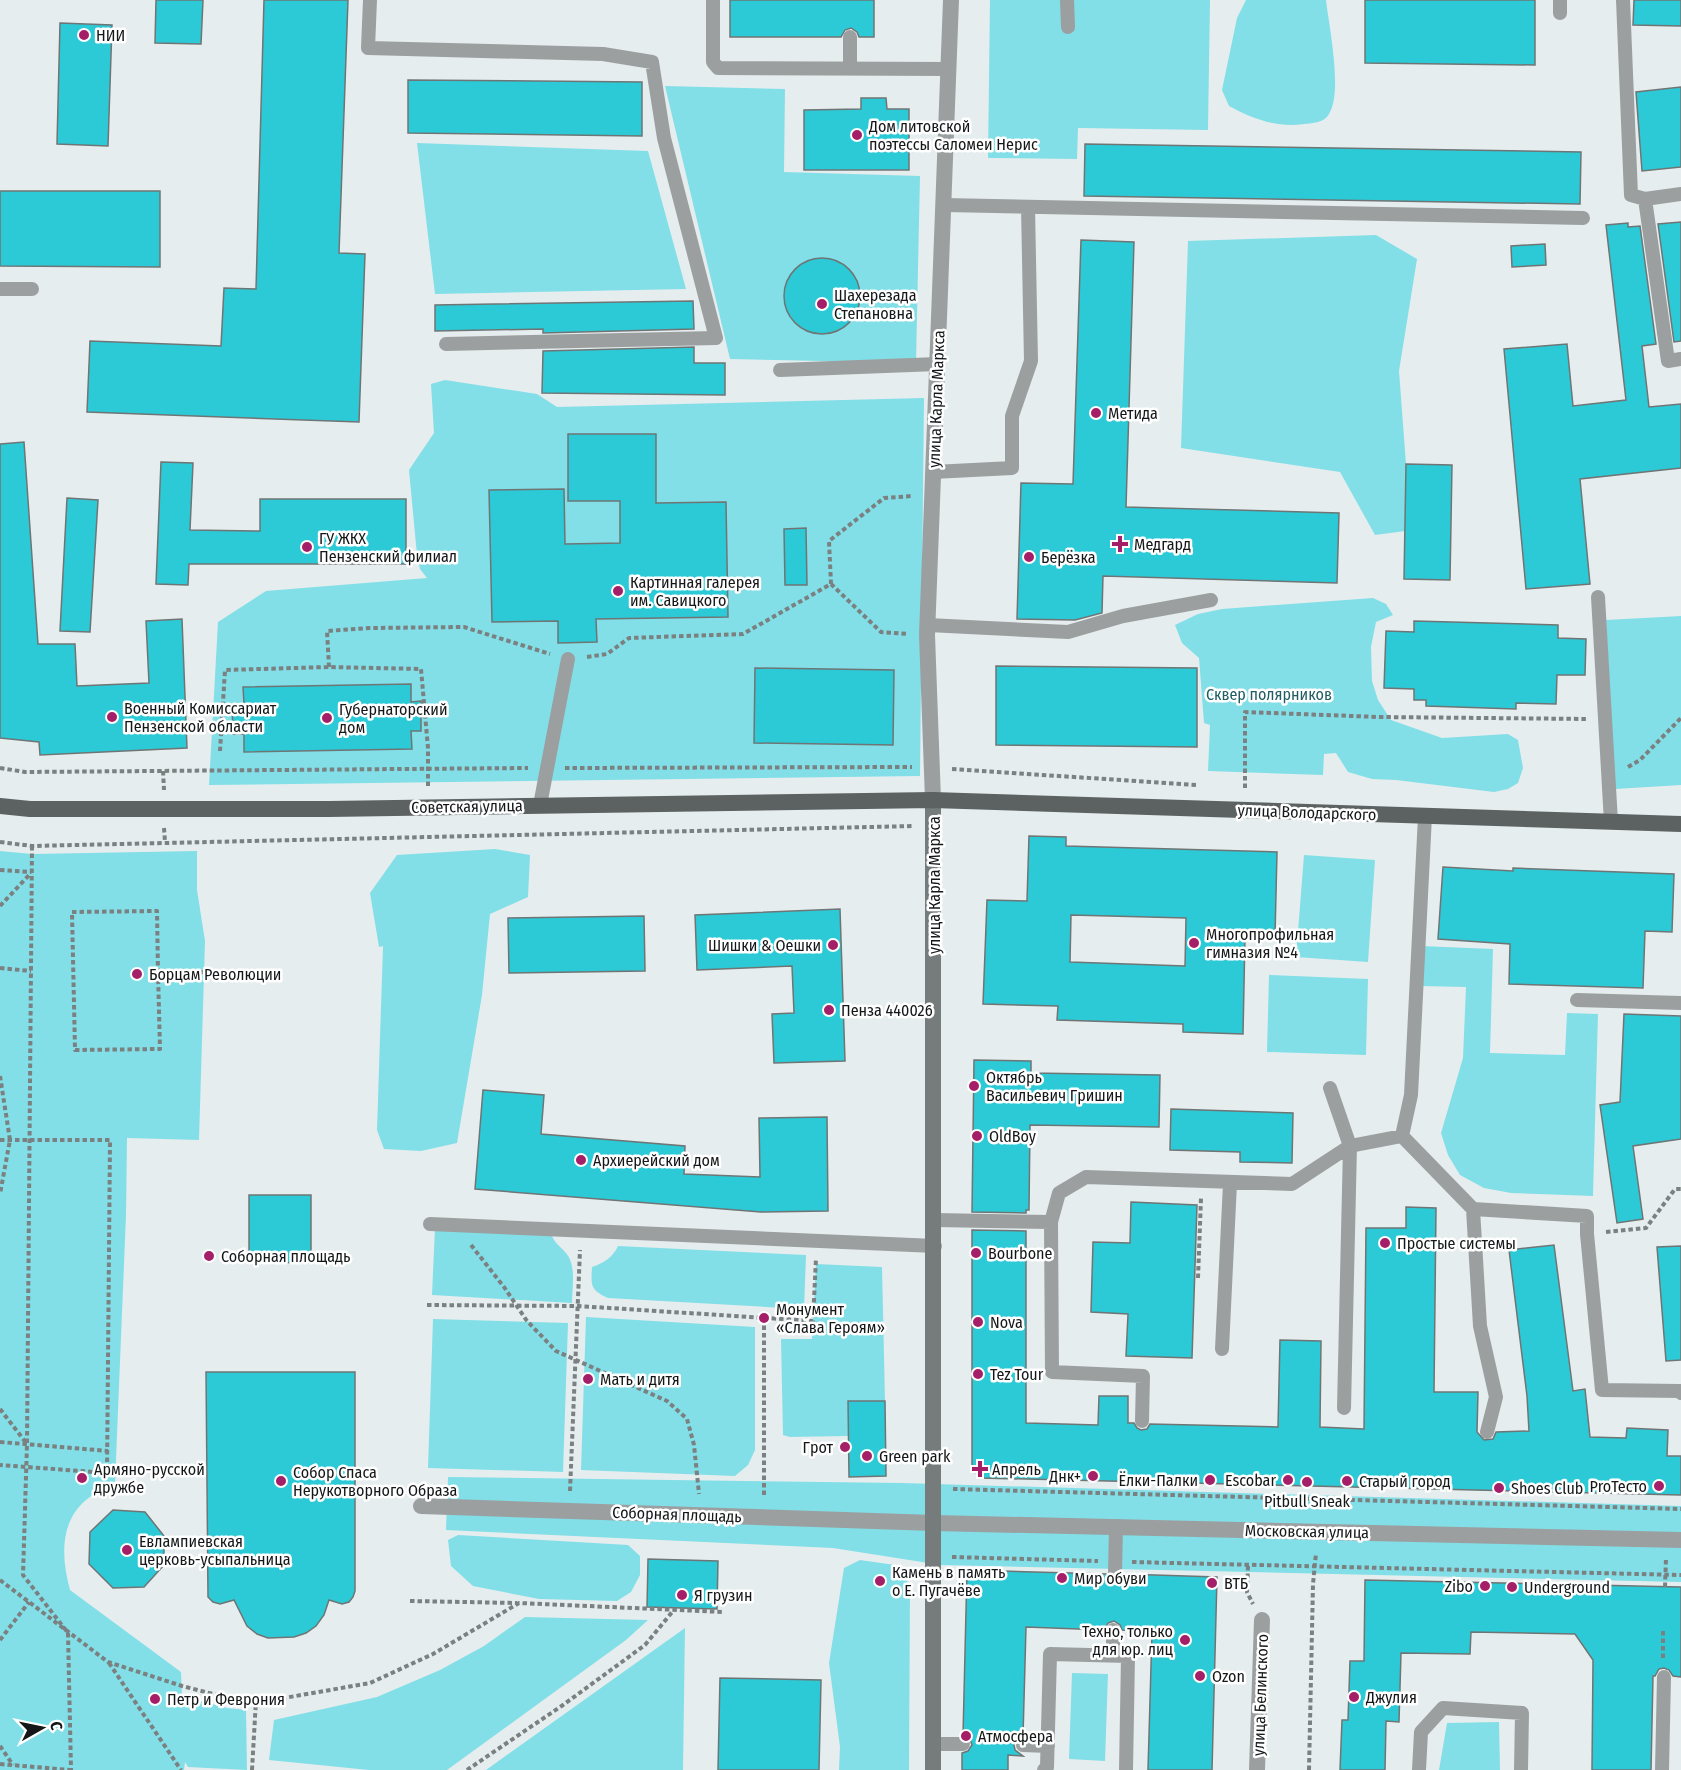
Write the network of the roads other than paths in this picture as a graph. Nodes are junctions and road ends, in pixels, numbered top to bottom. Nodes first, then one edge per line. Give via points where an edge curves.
1 (370, 0) edge
2 (713, 0) edge
3 (951, 0) edge
4 (1067, 0) edge
5 (1623, 0) edge
6 (1068, 27) dead end
7 (850, 37) dead end
8 (850, 69) junction
9 (949, 69) junction
10 (1681, 194) edge
11 (1645, 199) junction
12 (944, 205) junction
13 (1028, 207) junction
14 (1583, 218) dead end
15 (0, 289) edge
16 (32, 289) dead end
17 (446, 344) dead end
18 (1681, 359) edge
19 (938, 364) junction
20 (780, 370) dead end
21 (933, 472) junction
22 (1598, 597) dead end
23 (1211, 600) dead end
24 (928, 630) junction
25 (568, 659) road end
26 (933, 800) junction
27 (540, 805) junction
28 (0, 806) edge
29 (1425, 816) junction
30 (1611, 822) junction
31 (1681, 824) edge
32 (1577, 1000) dead end
33 (1681, 1003) edge
34 (1330, 1088) dead end
35 (1402, 1136) junction
36 (1350, 1146) junction
37 (1230, 1182) junction
38 (1473, 1209) junction
39 (934, 1221) junction
40 (1051, 1222) junction
41 (430, 1224) dead end
42 (935, 1246) junction
43 (1222, 1349) dead end
44 (1681, 1390) edge
45 (1344, 1408) dead end
46 (1142, 1421) dead end
47 (1487, 1432) dead end
48 (421, 1506) dead end
49 (934, 1523) junction
50 (1116, 1526) junction
51 (1674, 1540) edge
52 (1115, 1574) dead end
53 (1262, 1620) dead end
54 (1113, 1630) dead end
55 (1113, 1655) junction
56 (1664, 1677) road end
57 (933, 1744) junction
58 (963, 1744) dead end
59 (1023, 1746) dead end
60 (1048, 1746) junction
61 (933, 1770) edge
62 (1044, 1770) edge
63 (1126, 1770) edge
64 (1257, 1770) edge
65 (1419, 1770) edge
66 (1521, 1770) edge
67 (1662, 1770) edge

1 - 17 lane via 368,48 603,54 652,62 664,138 716,338
2 - 8 lane via 713,62 718,68
3 - 9 street, улица Карла Маркса
4 - 6 lane
5 - 11 lane via 1631,195
7 - 8 lane
8 - 9 lane
9 - 12 street, улица Карла Маркса
10 - 11 lane
11 - 18 lane via 1668,361
12 - 13 lane
12 - 19 street, улица Карла Маркса
13 - 14 lane
13 - 21 lane via 1031,361 1012,416 1012,468
15 - 16 lane
19 - 20 lane
19 - 21 street, улица Карла Маркса
21 - 24 street, улица Карла Маркса
22 - 30 lane
23 - 24 lane via 1123,616 1068,632
24 - 26 street, улица Карла Маркса
25 - 27 lane
26 - 27 main road, Советская улица
26 - 29 main road, улица Володарского
26 - 39 main road, улица Карла Маркса
27 - 28 main road, Советская улица via 30,809
29 - 30 main road, улица Володарского
29 - 35 lane via 1411,1095
30 - 31 main road, улица Володарского
32 - 33 lane
34 - 36 lane
35 - 36 lane
35 - 38 lane
36 - 37 lane via 1292,1184
36 - 45 lane
37 - 40 lane via 1086,1177 1059,1193
37 - 43 lane
38 - 44 lane via 1587,1216 1602,1390
38 - 47 lane via 1480,1326 1496,1397
39 - 40 lane
39 - 42 main road, улица Карла Маркса
40 - 46 lane via 1052,1372 1143,1376
41 - 42 lane
42 - 49 main road, улица Карла Маркса
48 - 49 street, Соборная площадь
49 - 50 street, Московская улица
49 - 57 main road, улица Карла Маркса
50 - 51 street, Московская улица
50 - 52 lane
53 - 64 street, улица Белинского
54 - 55 lane
55 - 60 lane via 1050,1654
55 - 63 lane via 1128,1656
56 - 67 lane
57 - 58 lane
57 - 61 main road, улица Карла Маркса
59 - 60 lane
60 - 62 lane
65 - 66 lane via 1421,1732 1443,1707 1522,1713

